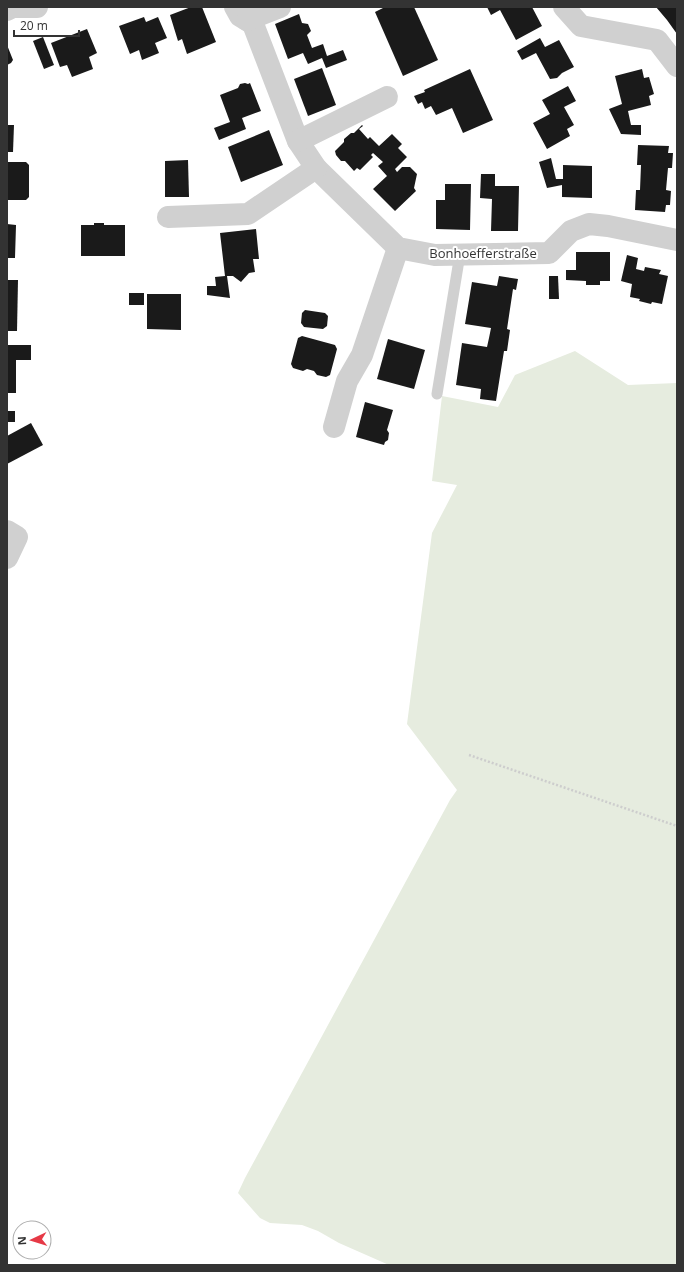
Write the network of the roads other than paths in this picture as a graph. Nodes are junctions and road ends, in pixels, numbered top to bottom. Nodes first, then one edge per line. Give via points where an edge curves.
1 (37, 7) edge
2 (280, 7) edge
3 (564, 7) edge
4 (7, 10) edge
5 (241, 14) edge
6 (677, 66) edge
7 (387, 97) dead end
8 (298, 141) junction
9 (316, 168) junction
10 (168, 217) dead end
11 (677, 240) edge
12 (398, 248) junction
13 (460, 254) junction
14 (437, 394) dead end
15 (334, 427) dead end
16 (7, 531) edge
17 (7, 558) edge

1 - 4 street via 13,7
2 - 5 street
3 - 6 street via 581,26 657,40
5 - 8 street via 253,24
7 - 8 street
8 - 9 street
9 - 10 street via 248,214
9 - 12 street
11 - 13 street, Bonhoefferstraße via 589,224 571,231 549,253
12 - 13 street, Bonhoefferstraße via 435,255
12 - 15 street via 362,355 347,381
13 - 14 lane
16 - 17 street via 17,538

